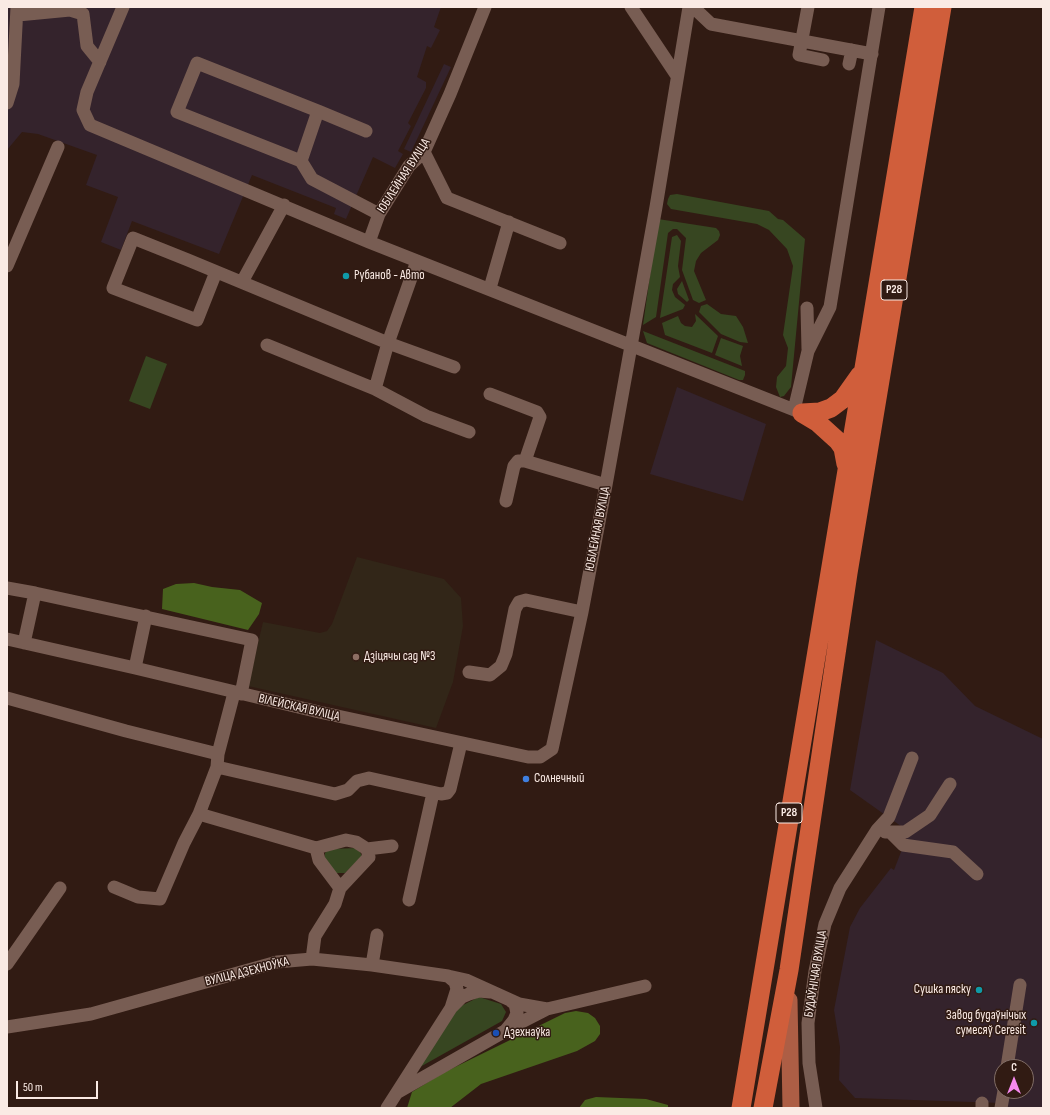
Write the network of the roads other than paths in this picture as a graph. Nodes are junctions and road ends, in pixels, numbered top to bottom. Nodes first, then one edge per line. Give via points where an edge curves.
1 (123, 7) edge
2 (485, 7) edge
3 (631, 7) edge
4 (689, 7) edge
5 (693, 7) edge
6 (808, 7) edge
7 (879, 7) edge
8 (924, 7) edge
9 (942, 7) edge
10 (18, 11) edge
11 (801, 42) junction
12 (852, 50) junction
13 (872, 54) junction
14 (823, 60) dead end
15 (100, 62) junction
16 (850, 64) dead end
17 (677, 76) junction
18 (7, 103) edge
19 (318, 111) junction
20 (366, 131) dead end
21 (58, 147) dead end
22 (424, 152) junction
23 (301, 161) junction
24 (284, 205) junction
25 (379, 214) junction
26 (509, 222) junction
27 (369, 242) junction
28 (560, 243) dead end
29 (417, 261) junction
30 (7, 266) edge
31 (216, 272) junction
32 (242, 282) junction
33 (490, 288) junction
34 (807, 308) dead end
35 (388, 343) junction
36 (631, 344) junction
37 (267, 345) dead end
38 (808, 350) junction
39 (454, 367) dead end
40 (864, 369) junction
41 (375, 389) junction
42 (490, 394) dead end
43 (798, 411) junction
44 (469, 432) dead end
45 (525, 461) junction
46 (847, 468) junction
47 (606, 485) junction
48 (506, 500) dead end
49 (7, 588) edge
50 (35, 593) junction
51 (582, 612) junction
52 (146, 616) junction
53 (7, 639) edge
54 (24, 643) junction
55 (135, 668) junction
56 (469, 672) dead end
57 (237, 694) junction
58 (7, 698) edge
59 (561, 712) joint
60 (461, 743) junction
61 (218, 754) junction
62 (912, 758) dead end
63 (217, 767) junction
64 (950, 784) dead end
65 (433, 793) junction
66 (199, 814) junction
67 (884, 831) junction
68 (392, 846) dead end
69 (316, 848) junction
70 (367, 849) junction
71 (977, 874) dead end
72 (114, 887) dead end
73 (60, 888) dead end
74 (340, 888) junction
75 (409, 900) dead end
76 (377, 935) dead end
77 (312, 959) junction
78 (7, 964) edge
79 (372, 965) junction
80 (788, 970) junction
81 (448, 976) junction
82 (1020, 985) dead end
83 (645, 986) dead end
84 (493, 993) junction
85 (512, 1001) junction
86 (451, 1008) junction
87 (547, 1009) junction
88 (7, 1027) edge
89 (505, 1031) junction
90 (1008, 1059) edge
91 (395, 1094) junction
92 (387, 1108) edge
93 (741, 1108) edge
94 (763, 1108) edge
95 (790, 1108) edge
96 (816, 1108) edge

1 - 15 street
2 - 22 street, ЮБІЛЕЙНАЯ ВУЛІЦА
3 - 17 street
4 - 17 street, ЮБІЛЕЙНАЯ ВУЛІЦА
5 - 11 street via 711,24
6 - 11 street
7 - 13 street
8 - 40 highway, Р28
9 - 80 highway, Р28 via 848,573
10 - 15 street via 70,10 83,14 87,46
10 - 18 street via 13,84
11 - 12 street
11 - 14 street via 799,55
12 - 13 street
12 - 16 street
13 - 38 street via 830,307
15 - 24 street via 87,92 83,110 90,125
17 - 36 street, ЮБІЛЕЙНАЯ ВУЛІЦА
19 - 20 street
19 - 23 street
19 - 23 street via 196,64 177,112
21 - 30 street
22 - 25 street, ЮБІЛЕЙНАЯ ВУЛІЦА via 409,166
22 - 26 street via 446,198
23 - 25 street via 312,179
24 - 27 street
24 - 32 street
25 - 27 street, ЮБІЛЕЙНАЯ ВУЛІЦА
26 - 28 street
26 - 33 street
27 - 29 street
29 - 33 street
29 - 35 street
31 - 31 street via 197,320 113,288 133,238
31 - 32 street
32 - 35 street
33 - 36 street
34 - 38 street
35 - 39 street
35 - 41 street
36 - 43 street
36 - 47 street, ЮБІЛЕЙНАЯ ВУЛІЦА
37 - 41 street
38 - 43 street
40 - 43 highway via 843,399 831,408 820,412
40 - 46 highway, Р28
41 - 44 street via 426,416
42 - 45 street via 536,412 540,417
43 - 46 highway via 817,422 838,441 843,448
45 - 47 street
45 - 48 street via 518,461 514,466
46 - 93 highway, Р28
47 - 51 street, ЮБІЛЕЙНАЯ ВУЛІЦА
49 - 50 street
50 - 52 street
50 - 54 street
51 - 56 street via 526,600 519,602 501,666 490,675
51 - 59 street, ЮБІЛЕЙНАЯ ВУЛІЦА
52 - 55 street
52 - 57 street via 252,640
53 - 54 street, ВІЛЕЙСКАЯ ВУЛІЦА
54 - 55 street, ВІЛЕЙСКАЯ ВУЛІЦА
55 - 57 street, ВІЛЕЙСКАЯ ВУЛІЦА
57 - 60 street, ВІЛЕЙСКАЯ ВУЛІЦА
57 - 61 street
58 - 61 street
59 - 60 street, ВІЛЕЙСКАЯ ВУЛІЦА via 552,749 540,757 528,757
60 - 65 street via 450,789 447,793
61 - 63 street
62 - 67 street, БУДАЎНІЧАЯ ВУЛІЦА
63 - 65 street via 335,794 348,790 357,781 369,778
63 - 66 street
64 - 67 street via 930,815 905,832
65 - 75 street
66 - 69 street
66 - 72 street via 160,899 138,897
67 - 71 street via 903,845 952,852
67 - 96 street, БУДАЎНІЧАЯ ВУЛІЦА via 840,888 825,924 808,1023 809,1062
68 - 70 street
69 - 70 street via 346,840 356,842
69 - 74 street via 319,860
70 - 74 street via 369,857
73 - 78 street
74 - 77 street via 335,904 315,936
76 - 79 street
77 - 79 street, ВУЛІЦА ДЗЕХНОЎКА
77 - 88 street, ВУЛІЦА ДЗЕХНОЎКА via 277,962 91,1014
79 - 81 street, ВУЛІЦА ДЗЕХНОЎКА
80 - 94 highway, Р28
80 - 95 main road
81 - 84 street, ВУЛІЦА ДЗЕХНОЎКА via 466,980
81 - 86 street via 455,982 457,989
82 - 90 street
83 - 87 street
84 - 85 street, ВУЛІЦА ДЗЕХНОЎКА
84 - 86 street via 479,991 469,994
85 - 87 street, ВУЛІЦА ДЗЕХНОЎКА
85 - 89 street via 517,1013
86 - 91 street
87 - 89 street
89 - 91 street
91 - 92 street

